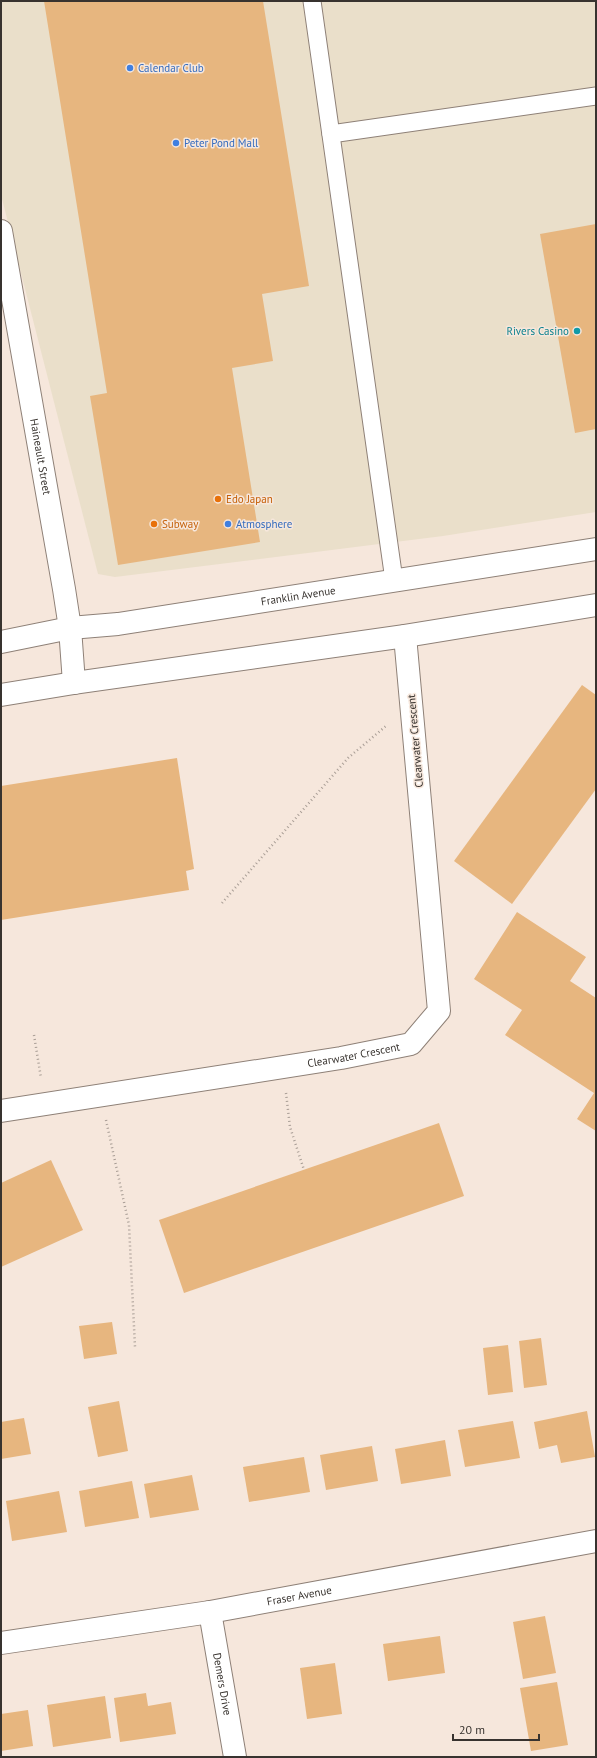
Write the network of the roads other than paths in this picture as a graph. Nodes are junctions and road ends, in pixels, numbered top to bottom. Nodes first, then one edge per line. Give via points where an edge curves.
1 (312, 1) edge
2 (596, 96) edge
3 (331, 134) junction
4 (1, 231) edge
5 (596, 548) edge
6 (394, 580) junction
7 (596, 605) edge
8 (70, 628) junction
9 (406, 636) junction
10 (1, 642) edge
11 (74, 683) junction
12 (1, 695) edge
13 (1, 1111) edge
14 (596, 1541) edge
15 (210, 1612) junction
16 (1, 1644) edge
17 (236, 1757) edge

1 - 3 lane
2 - 3 lane
3 - 6 lane
4 - 8 street, Haineault Street
5 - 6 street, Franklin Avenue
6 - 8 street, Franklin Avenue via 118,624
7 - 9 street
8 - 10 street, Franklin Avenue
8 - 11 street, Haineault Street
9 - 11 street
9 - 13 street, Clearwater Crescent via 439,1011 411,1044 341,1058
11 - 12 street
14 - 15 street, Fraser Avenue
15 - 16 street, Fraser Avenue
15 - 17 street, Demers Drive

